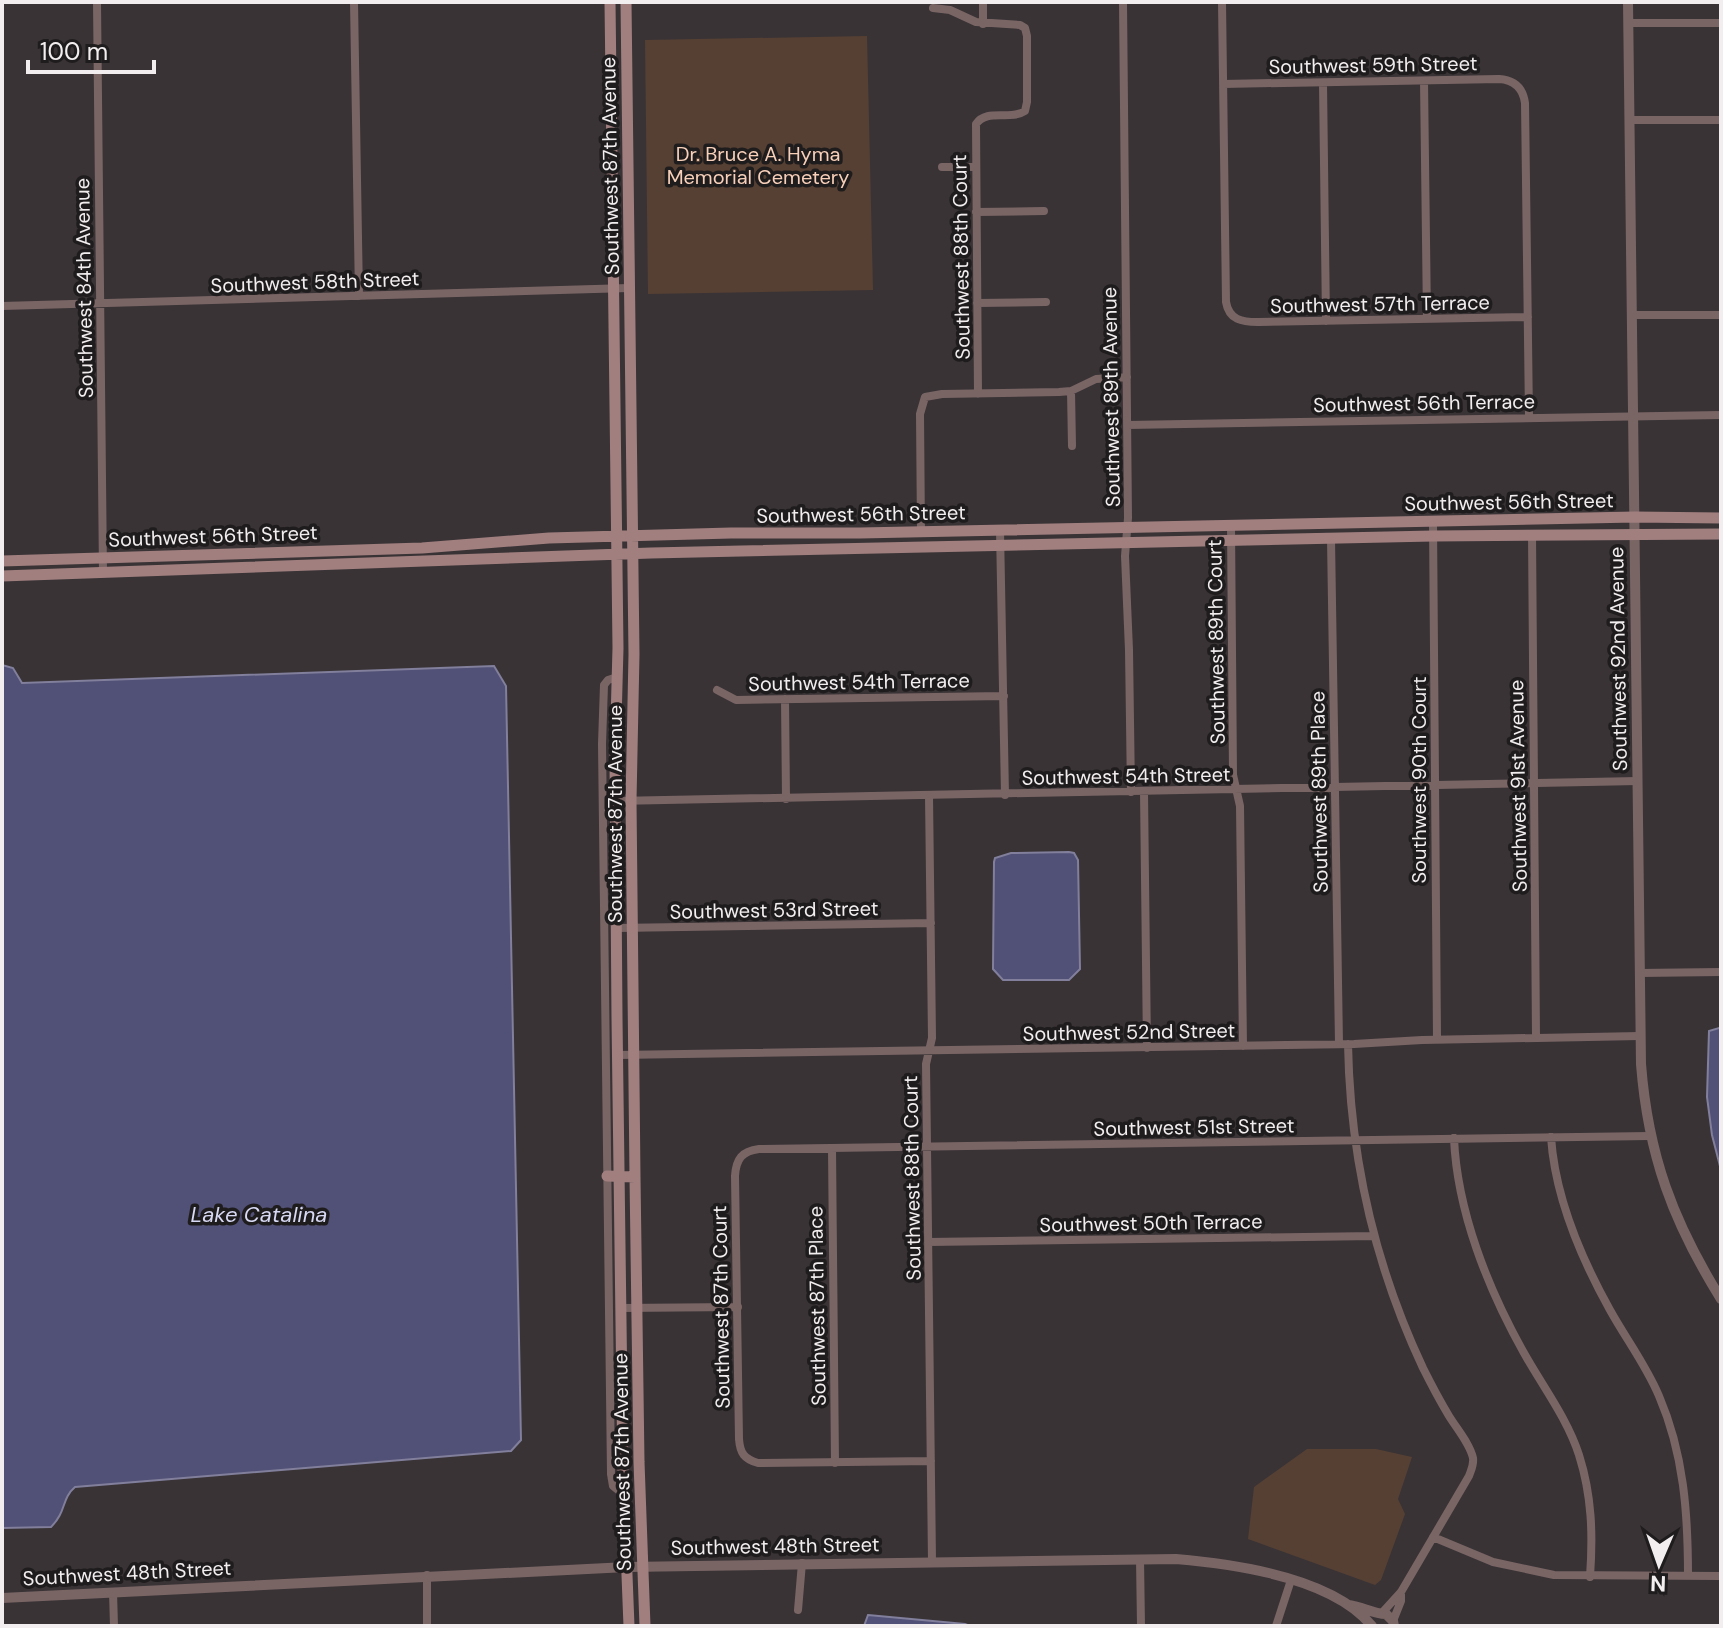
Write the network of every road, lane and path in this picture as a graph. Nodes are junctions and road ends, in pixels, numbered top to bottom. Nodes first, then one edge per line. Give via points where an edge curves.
1 (97, 2) edge
2 (354, 2) edge
3 (610, 2) edge
4 (626, 2) edge
5 (983, 2) edge
6 (1123, 2) edge
7 (1222, 2) edge
8 (1628, 2) edge
9 (933, 8) dead end
10 (1629, 23) junction
11 (1721, 23) edge
12 (983, 24) junction
13 (611, 32) junction
14 (626, 32) junction
15 (611, 72) junction
16 (627, 72) junction
17 (1424, 81) junction
18 (1323, 83) junction
19 (1223, 84) junction
20 (1630, 120) junction
21 (1721, 120) edge
22 (612, 158) junction
23 (628, 158) junction
24 (942, 167) dead end
25 (976, 167) junction
26 (1044, 211) dead end
27 (976, 212) junction
28 (613, 288) junction
29 (629, 288) junction
30 (359, 296) junction
31 (1046, 302) dead end
32 (977, 303) junction
33 (99, 304) junction
34 (2, 306) edge
35 (1632, 315) junction
36 (1721, 315) edge
37 (1528, 317) junction
38 (1427, 319) junction
39 (1326, 321) junction
40 (1127, 377) junction
41 (1071, 391) junction
42 (978, 394) junction
43 (1633, 415) junction
44 (1721, 415) edge
45 (1529, 417) junction
46 (1127, 425) junction
47 (1072, 446) dead end
48 (1635, 517) junction
49 (1721, 518) edge
50 (1433, 521) junction
51 (1231, 525) junction
52 (1128, 527) junction
53 (1000, 530) junction
54 (921, 531) junction
55 (1635, 533) junction
56 (1532, 534) junction
57 (1721, 534) edge
58 (616, 536) junction
59 (632, 536) junction
60 (1433, 536) junction
61 (1331, 539) junction
62 (1231, 540) junction
63 (1125, 543) junction
64 (1001, 545) junction
65 (316, 551) junction
66 (632, 554) junction
67 (617, 555) junction
68 (102, 558) junction
69 (2, 561) edge
70 (317, 566) junction
71 (103, 573) junction
72 (2, 576) edge
73 (617, 677) junction
74 (717, 690) dead end
75 (633, 696) junction
76 (1004, 696) junction
77 (785, 699) junction
78 (1638, 781) junction
79 (1534, 783) junction
80 (1435, 785) junction
81 (1335, 787) junction
82 (1237, 790) junction
83 (1131, 792) junction
84 (1144, 792) junction
85 (1005, 795) junction
86 (929, 796) junction
87 (786, 799) junction
88 (615, 801) junction
89 (631, 801) junction
90 (931, 923) junction
91 (617, 928) junction
92 (633, 928) junction
93 (1721, 972) edge
94 (1639, 973) junction
95 (1640, 1036) junction
96 (1536, 1038) junction
97 (1437, 1039) junction
98 (1343, 1044) junction
99 (1243, 1046) junction
100 (1147, 1048) junction
101 (929, 1051) junction
102 (618, 1055) junction
103 (634, 1055) junction
104 (1650, 1136) junction
105 (1551, 1137) junction
106 (1454, 1138) junction
107 (1355, 1140) junction
108 (927, 1147) junction
109 (832, 1148) junction
110 (741, 1156) joint
111 (613, 1176) junction
112 (635, 1177) junction
113 (1374, 1236) junction
114 (928, 1242) junction
115 (1721, 1299) edge
116 (738, 1307) junction
117 (621, 1308) junction
118 (637, 1308) junction
119 (931, 1461) junction
120 (835, 1463) junction
121 (624, 1495) junction
122 (1433, 1537) junction
123 (1140, 1559) junction
124 (932, 1561) junction
125 (802, 1563) junction
126 (642, 1566) junction
127 (627, 1567) junction
128 (427, 1575) junction
129 (1688, 1576) junction
130 (1721, 1576) edge
131 (1590, 1577) junction
132 (1291, 1580) junction
133 (113, 1592) junction
134 (1401, 1592) junction
135 (2, 1598) edge
136 (1349, 1605) junction
137 (798, 1610) dead end
138 (1380, 1614) junction
139 (1395, 1624) edge
140 (114, 1626) edge
141 (427, 1626) edge
142 (629, 1626) edge
143 (645, 1626) edge
144 (1141, 1626) edge
145 (1276, 1626) edge
146 (1372, 1626) edge

1 - 33 street, Southwest 84th Avenue
2 - 30 street
3 - 13 main road, Southwest 87th Avenue
4 - 14 main road, Southwest 87th Avenue
5 - 12 street
6 - 40 street, Southwest 89th Avenue
7 - 19 street
8 - 10 street, Southwest 92nd Avenue
9 - 12 street
10 - 11 street
10 - 20 street, Southwest 92nd Avenue
12 - 25 street, Southwest 88th Court via 1025,28 1027,106 1023,113 978,120
13 - 14 main road
13 - 15 main road, Southwest 87th Avenue
14 - 16 main road, Southwest 87th Avenue
15 - 16 main road
15 - 22 main road, Southwest 87th Avenue
16 - 23 main road, Southwest 87th Avenue
17 - 18 street, Southwest 59th Street
17 - 37 street, Southwest 59th Street via 1504,79 1521,89
17 - 38 street
18 - 19 street, Southwest 59th Street
18 - 39 street
19 - 39 street, Southwest 57th Terrace via 1227,309 1247,322
20 - 21 street
20 - 35 street, Southwest 92nd Avenue
22 - 23 main road
22 - 28 main road, Southwest 87th Avenue
23 - 29 main road, Southwest 87th Avenue
24 - 25 street
25 - 27 street, Southwest 88th Court
26 - 27 street
27 - 32 street, Southwest 88th Court
28 - 29 street, Southwest 58th Street
28 - 30 street, Southwest 58th Street
28 - 58 main road, Southwest 87th Avenue
29 - 59 main road, Southwest 87th Avenue
30 - 33 street, Southwest 58th Street
31 - 32 street
32 - 42 street, Southwest 88th Court
33 - 34 street, Southwest 58th Street
33 - 68 street, Southwest 84th Avenue
35 - 36 street
35 - 43 street, Southwest 92nd Avenue
37 - 38 street, Southwest 57th Terrace
37 - 45 street
38 - 39 street, Southwest 57th Terrace
40 - 41 street via 1096,379
40 - 46 street, Southwest 89th Avenue
41 - 42 street
41 - 47 street
42 - 54 street via 925,397 920,414
43 - 44 street, Southwest 56th Terrace
43 - 45 street, Southwest 56th Terrace
43 - 48 street, Southwest 92nd Avenue
45 - 46 street, Southwest 56th Terrace
46 - 52 street, Southwest 89th Avenue
48 - 49 main road, Southwest 56th Street
48 - 50 main road, Southwest 56th Street
48 - 55 street, Southwest 92nd Avenue
50 - 51 main road, Southwest 56th Street
50 - 60 street, Southwest 90th Court
51 - 52 main road, Southwest 56th Street
51 - 62 street, Southwest 89th Court
52 - 53 main road, Southwest 56th Street
52 - 63 street, Southwest 89th Avenue
53 - 54 main road, Southwest 56th Street
53 - 64 street
54 - 59 main road, Southwest 56th Street
55 - 56 main road, Southwest 56th Street
55 - 57 main road, Southwest 56th Street
55 - 78 street, Southwest 92nd Avenue
56 - 60 main road, Southwest 56th Street
56 - 79 street, Southwest 91st Avenue
58 - 59 main road, Southwest 56th Street
58 - 65 main road, Southwest 56th Street
58 - 67 main road, Southwest 87th Avenue
59 - 66 main road, Southwest 87th Avenue
60 - 61 main road, Southwest 56th Street
60 - 80 street, Southwest 90th Court
61 - 62 main road, Southwest 56th Street
61 - 81 street, Southwest 89th Place
62 - 63 main road, Southwest 56th Street
62 - 82 street, Southwest 89th Court
63 - 64 main road, Southwest 56th Street
63 - 83 street, Southwest 89th Avenue
64 - 66 main road, Southwest 56th Street
64 - 76 street
65 - 68 main road, Southwest 56th Street
65 - 70 main road
66 - 67 main road, Southwest 56th Street
66 - 75 main road, Southwest 87th Avenue
67 - 70 main road, Southwest 56th Street
67 - 73 main road, Southwest 87th Avenue
68 - 69 main road, Southwest 56th Street
68 - 71 street, Southwest 84th Avenue
70 - 71 main road, Southwest 56th Street
71 - 72 main road, Southwest 56th Street
73 - 75 main road
73 - 88 main road, Southwest 87th Avenue
73 - 111 street, Southwest 87th Avenue via 605,682 603,690
74 - 77 street, Southwest 54th Terrace via 736,700
75 - 89 main road, Southwest 87th Avenue
76 - 77 street, Southwest 54th Terrace
76 - 85 street
77 - 87 street
78 - 79 street, Southwest 54th Street
78 - 94 street, Southwest 92nd Avenue
79 - 80 street, Southwest 54th Street
79 - 96 street, Southwest 91st Avenue
80 - 81 street, Southwest 54th Street
80 - 97 street, Southwest 90th Court
81 - 82 street, Southwest 54th Street
81 - 98 street, Southwest 89th Place
82 - 84 street, Southwest 54th Street
82 - 99 street, Southwest 89th Court
83 - 84 street, Southwest 54th Street
83 - 85 street, Southwest 54th Street
84 - 100 street
85 - 86 street, Southwest 54th Street
86 - 87 street, Southwest 54th Street
86 - 90 street, Southwest 88th Court
87 - 89 street, Southwest 54th Street
88 - 89 street, Southwest 54th Street
88 - 91 main road, Southwest 87th Avenue
89 - 92 main road, Southwest 87th Avenue
90 - 92 street, Southwest 53rd Street
90 - 101 street, Southwest 88th Court
91 - 92 street, Southwest 53rd Street
91 - 102 main road, Southwest 87th Avenue
92 - 103 main road, Southwest 87th Avenue
93 - 94 street
94 - 95 street, Southwest 92nd Avenue
95 - 96 street, Southwest 52nd Street
95 - 104 street, Southwest 92nd Avenue
96 - 97 street, Southwest 52nd Street
97 - 98 street, Southwest 52nd Street
98 - 99 street, Southwest 52nd Street
98 - 107 street, Southwest 89th Place
99 - 100 street, Southwest 52nd Street
100 - 101 street, Southwest 52nd Street
101 - 103 street, Southwest 52nd Street
101 - 108 street, Southwest 88th Court
102 - 103 street, Southwest 52nd Street
102 - 111 main road, Southwest 87th Avenue
103 - 112 main road, Southwest 87th Avenue
104 - 105 street, Southwest 51st Street
104 - 115 street, Southwest 92nd Avenue via 1669,1202
105 - 106 street, Southwest 51st Street
105 - 129 street via 1579,1246 1610,1311 1648,1371 1672,1432 1686,1500
106 - 107 street, Southwest 51st Street
106 - 131 street via 1467,1211 1489,1278 1579,1456 1591,1508
107 - 108 street, Southwest 51st Street
107 - 113 street, Southwest 89th Place
108 - 109 street, Southwest 51st Street
108 - 114 street, Southwest 88th Court
109 - 110 street, Southwest 51st Street via 759,1149
109 - 120 street, Southwest 87th Place
110 - 116 street, Southwest 87th Court via 735,1176
111 - 112 main road
111 - 117 main road, Southwest 87th Avenue
111 - 121 street, Southwest 87th Avenue via 611,1474 613,1486
112 - 118 main road, Southwest 87th Avenue
113 - 114 street, Southwest 50th Terrace
113 - 122 street, Southwest 89th Place via 1417,1354 1473,1457 1469,1476
114 - 119 street, Southwest 88th Court
116 - 118 street
116 - 120 street, Southwest 87th Court via 739,1439 745,1457 758,1463
117 - 118 street
117 - 121 main road, Southwest 87th Avenue
118 - 126 main road, Southwest 87th Avenue
119 - 120 street
119 - 124 street, Southwest 88th Court
121 - 127 main road, Southwest 87th Avenue
122 - 131 street via 1521,1569
122 - 134 street, Southwest 89th Place
123 - 124 street, Southwest 48th Street
123 - 132 street, Southwest 48th Street via 1213,1563
123 - 144 street
124 - 125 street, Southwest 48th Street
125 - 126 street, Southwest 48th Street
125 - 137 street
126 - 127 street, Southwest 48th Street
126 - 143 main road, Southwest 87th Avenue
127 - 128 street, Southwest 48th Street
127 - 142 main road, Southwest 87th Avenue
128 - 133 street, Southwest 48th Street
128 - 141 street
129 - 130 street
129 - 131 street
132 - 136 street, Southwest 48th Street
132 - 145 street
133 - 135 street, Southwest 48th Street
133 - 140 street
134 - 138 street, Southwest 89th Place
134 - 139 street, Southwest 89th Place
136 - 138 street, Southwest 48th Street
136 - 146 street, Southwest 48th Street
138 - 139 street, Southwest 48th Street
138 - 146 street, Southwest 48th Street

